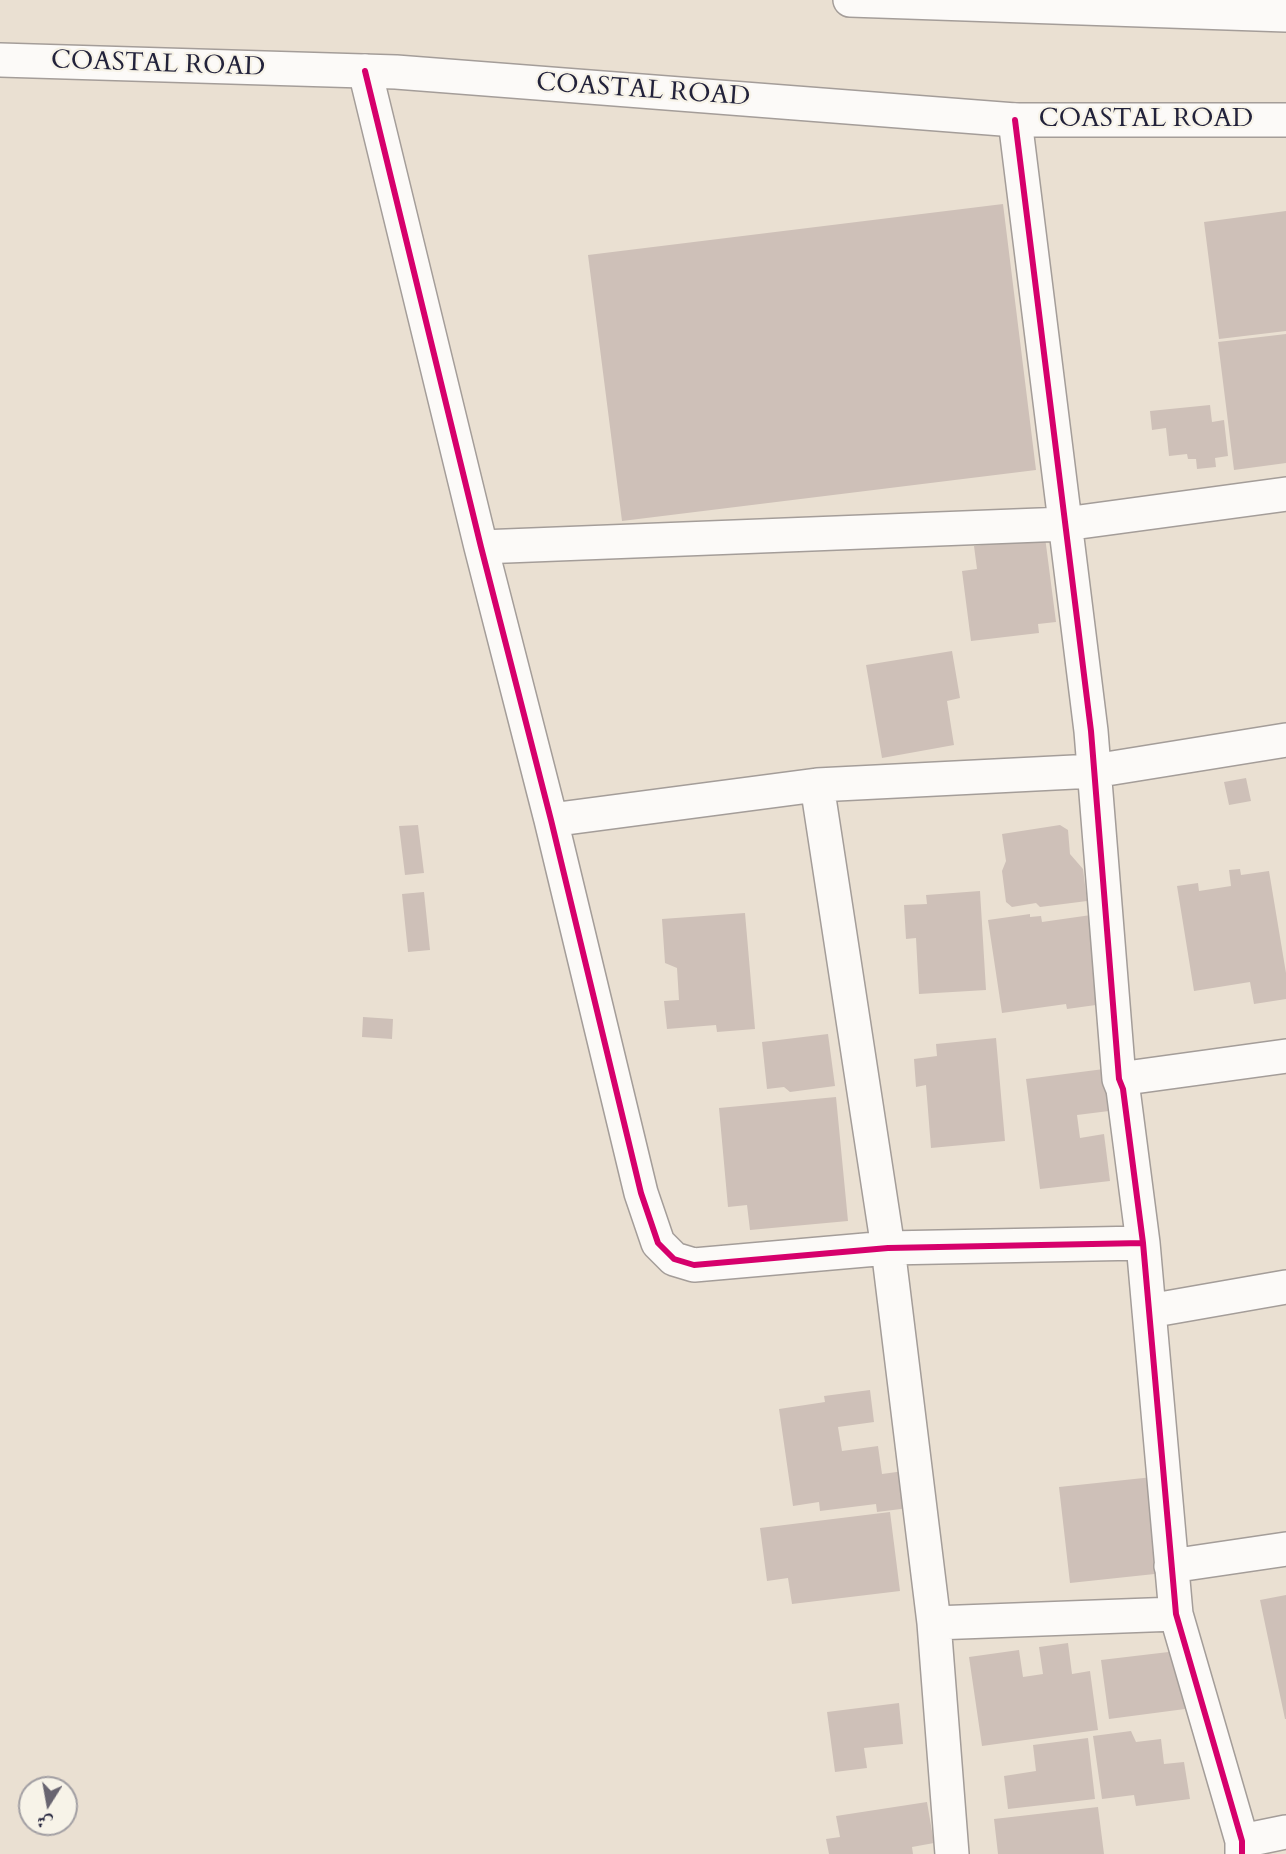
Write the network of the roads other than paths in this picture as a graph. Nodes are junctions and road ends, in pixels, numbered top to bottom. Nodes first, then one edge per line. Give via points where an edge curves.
1 (850, 0) edge
2 (1063, 4) edge
3 (1286, 15) edge
4 (0, 60) edge
5 (365, 72) junction
6 (1015, 120) junction
7 (1286, 120) edge
8 (1286, 494) edge
9 (1065, 524) junction
10 (482, 547) junction
11 (1286, 740) edge
12 (1094, 771) junction
13 (817, 785) junction
14 (551, 820) junction
15 (1286, 1056) edge
16 (1119, 1079) junction
17 (1143, 1243) junction
18 (888, 1248) junction
19 (1286, 1287) edge
20 (1149, 1311) junction
21 (1286, 1549) edge
22 (1171, 1566) junction
23 (1176, 1614) junction
24 (934, 1623) junction
25 (1286, 1833) edge
26 (1242, 1848) edge
27 (952, 1854) edge

1 - 2 main road
2 - 3 main road
4 - 5 main road, COASTAL ROAD
5 - 6 main road, COASTAL ROAD
5 - 10 main road
6 - 7 main road, COASTAL ROAD
6 - 9 main road
8 - 9 main road
9 - 10 main road
9 - 12 main road
10 - 14 main road
11 - 12 main road
12 - 13 main road
12 - 16 main road
13 - 14 main road
13 - 18 main road
14 - 18 main road via 641,1193 658,1243 674,1259 694,1265
15 - 16 main road
16 - 17 main road
17 - 18 main road
17 - 20 main road
18 - 24 main road
19 - 20 main road
20 - 22 main road
21 - 22 main road
22 - 23 main road
23 - 24 main road
23 - 26 main road
24 - 27 main road
25 - 26 main road

